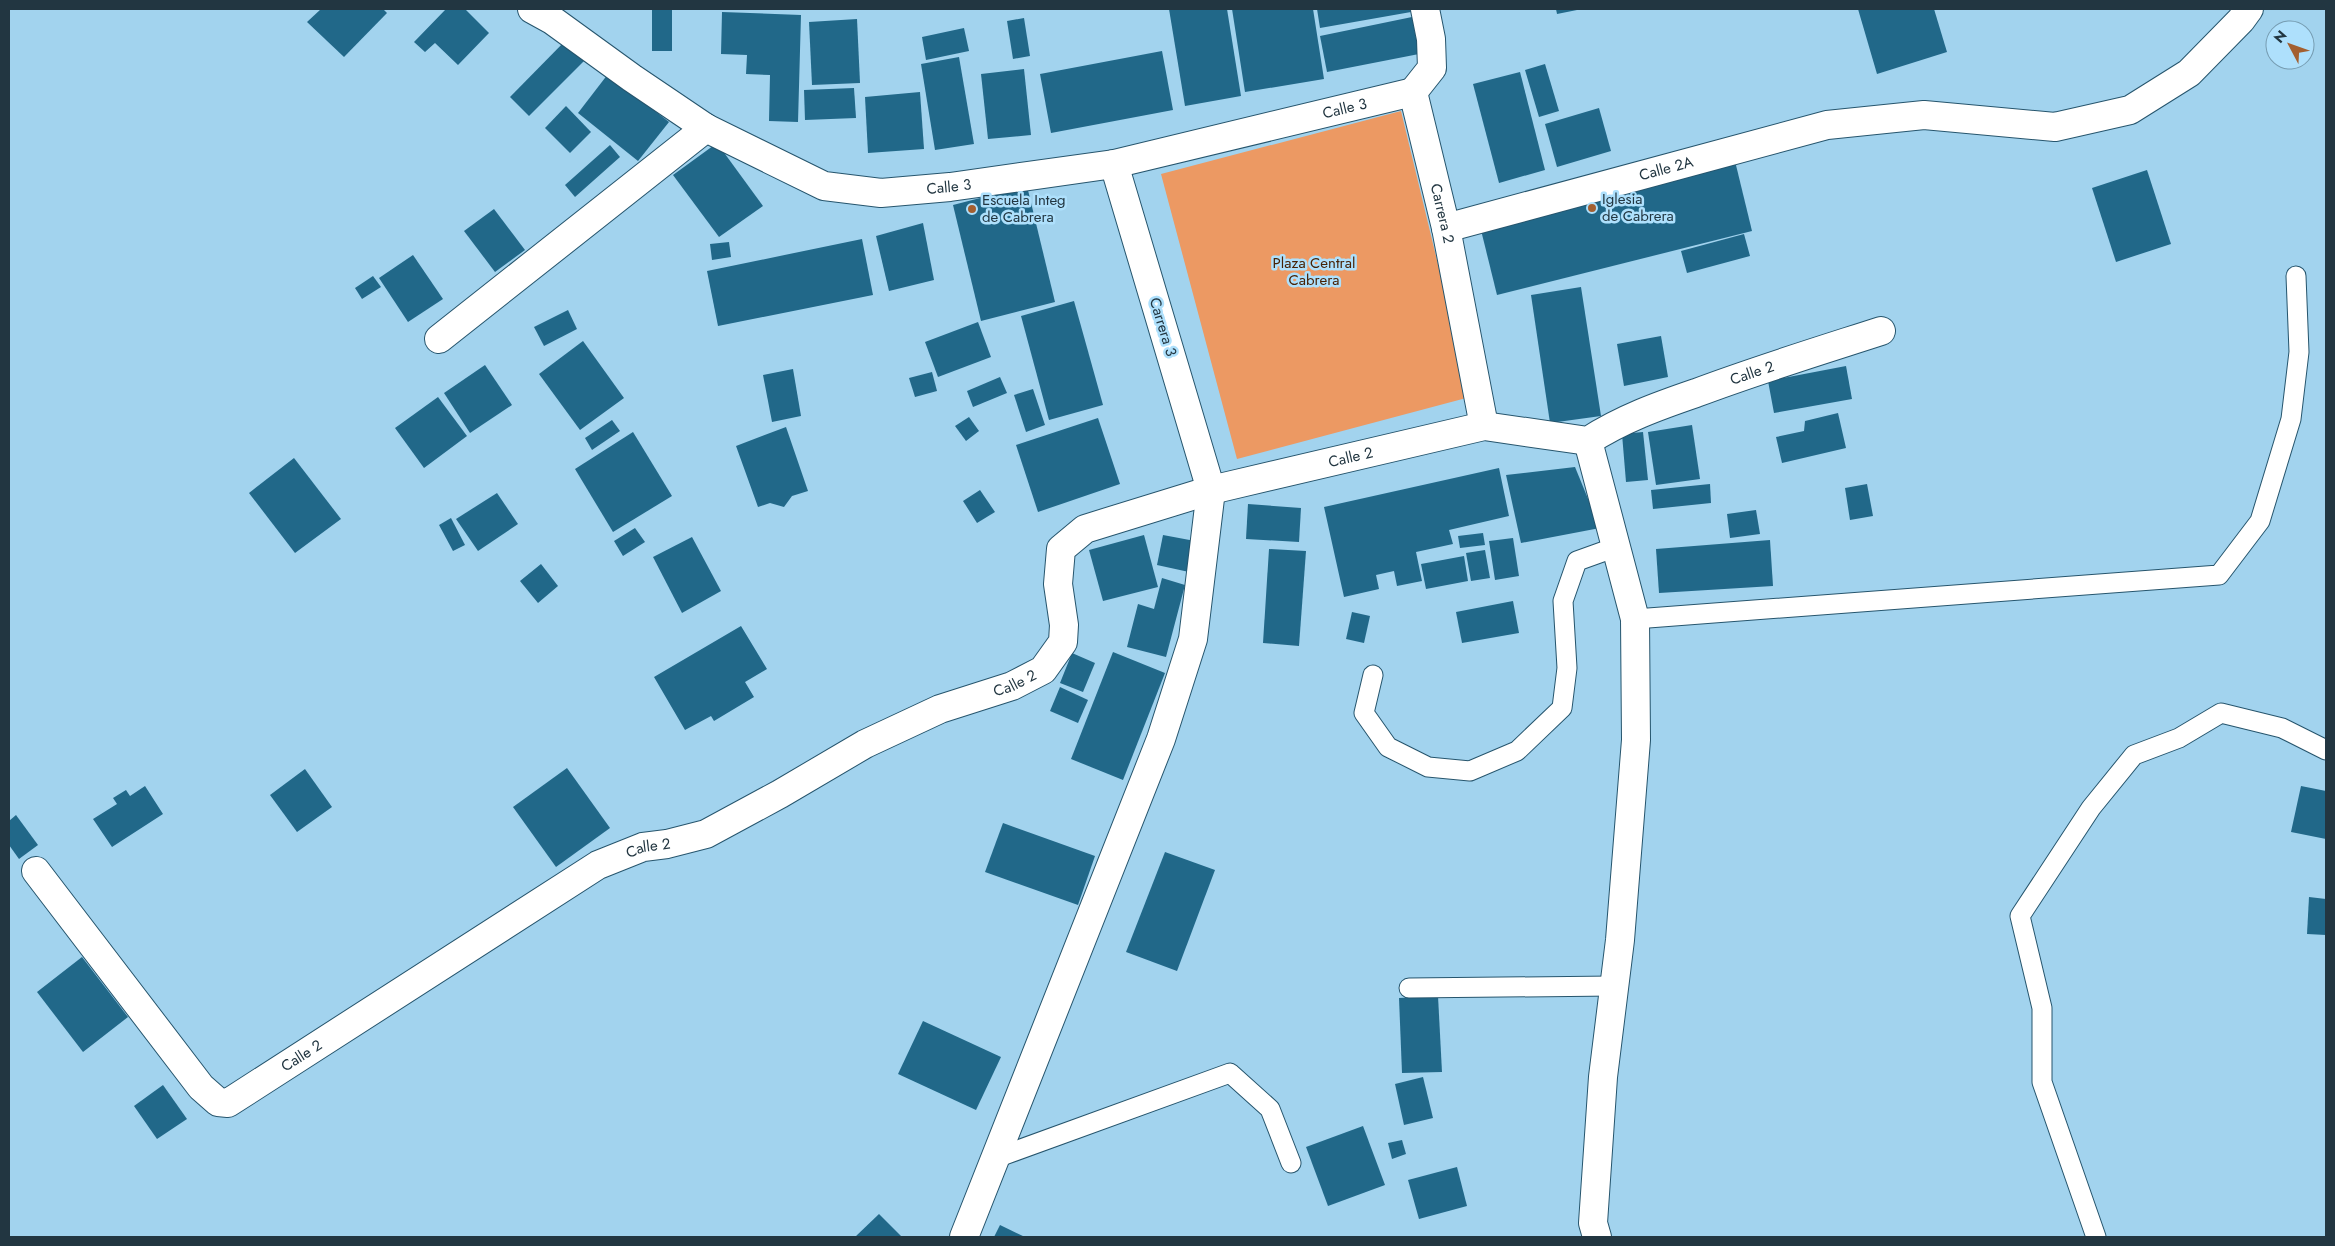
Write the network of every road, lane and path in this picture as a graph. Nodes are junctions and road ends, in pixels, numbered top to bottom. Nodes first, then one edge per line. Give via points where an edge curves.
1 (1425, 9) edge
2 (2249, 9) edge
3 (542, 14) edge
4 (1413, 92) junction
5 (706, 128) junction
6 (1114, 164) junction
7 (1446, 228) junction
8 (2296, 276) dead end
9 (1881, 331) dead end
10 (439, 339) dead end
11 (1484, 426) junction
12 (1588, 440) junction
13 (1211, 490) junction
14 (1616, 547) junction
15 (1635, 619) junction
16 (1373, 675) dead end
17 (2326, 750) edge
18 (36, 871) dead end
19 (1614, 986) junction
20 (1409, 988) dead end
21 (996, 1158) junction
22 (1291, 1163) dead end
23 (964, 1237) edge
24 (1596, 1237) edge
25 (2096, 1237) edge

1 - 4 street via 1432,68
2 - 7 street, Calle 2A via 2189,73 2130,110 2055,127 1924,114 1827,125
3 - 5 street, Calle 3
4 - 6 street, Calle 3
4 - 7 street, Carrera 2
5 - 6 street, Calle 3 via 824,186 881,193 950,187
5 - 10 street
6 - 13 street, Carrera 3
7 - 11 street, Carrera 2
8 - 15 lane via 2299,352 2291,419 2260,521 2219,575
9 - 12 street, Calle 2 via 1650,409
11 - 12 street, Calle 2
11 - 13 street, Calle 2
12 - 14 street
13 - 18 street, Calle 2 via 1084,529 1062,549 1058,584 1063,642 1043,670 1012,686 940,709 865,744 706,834 643,847 598,866 228,1103 218,1102 201,1087
13 - 21 street via 1193,639 1161,739
14 - 15 street
14 - 16 lane via 1577,561 1563,601 1567,668 1562,708 1517,751 1470,771 1428,767 1388,747 1364,713
15 - 19 street via 1636,740
17 - 25 lane via 2282,728 2221,713 2179,738 2134,755 2091,808 2020,916 2042,1008 2042,1082
19 - 20 lane
19 - 24 street via 1603,1078 1593,1223
21 - 22 lane via 1230,1073 1270,1109
21 - 23 street

